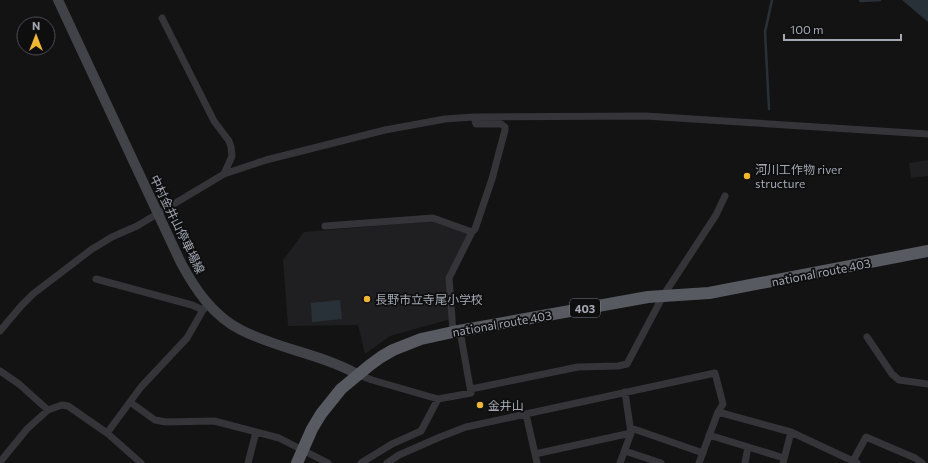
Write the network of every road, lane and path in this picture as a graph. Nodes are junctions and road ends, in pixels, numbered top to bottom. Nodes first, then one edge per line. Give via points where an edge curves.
1 (58, 0) edge
2 (162, 18) dead end
3 (474, 117) junction
4 (926, 135) edge
5 (224, 174) junction
6 (725, 196) dead end
7 (156, 212) junction
8 (326, 226) dead end
9 (472, 232) junction
10 (928, 251) edge
11 (96, 279) dead end
12 (663, 296) junction
13 (206, 307) junction
14 (0, 331) edge
15 (456, 331) junction
16 (867, 337) dead end
17 (0, 371) edge
18 (358, 374) junction
19 (928, 384) edge
20 (471, 389) junction
21 (625, 392) junction
22 (438, 399) junction
23 (130, 402) junction
24 (48, 410) junction
25 (718, 412) junction
26 (526, 414) junction
27 (631, 430) junction
28 (256, 432) junction
29 (791, 432) junction
30 (107, 433) junction
31 (709, 435) junction
32 (748, 447) junction
33 (303, 449) junction
34 (625, 451) junction
35 (702, 453) junction
36 (535, 454) junction
37 (784, 461) edge
38 (0, 462) edge
39 (855, 462) edge
40 (141, 463) edge
41 (248, 463) edge
42 (297, 463) edge
43 (328, 463) edge
44 (361, 463) edge
45 (387, 463) edge
46 (537, 463) edge
47 (620, 463) edge
48 (661, 463) edge
49 (699, 463) edge
50 (744, 463) edge
51 (922, 463) edge

1 - 7 main road, 中村金井山停車場線
2 - 5 street via 214,121 229,141 232,156
3 - 4 street via 645,116
3 - 5 street via 385,130 266,160
3 - 9 street via 476,124 501,124 505,130 492,179
5 - 7 street
6 - 12 street via 716,215
7 - 13 main road, 中村金井山停車場線 via 184,270
7 - 14 street via 138,226 92,249 33,294
8 - 9 street via 433,218
9 - 15 street via 449,278
10 - 12 highway, national route 403 / 403 via 709,293
11 - 13 street
12 - 15 highway, national route 403 / 403
12 - 20 street via 627,364 578,367
13 - 18 main road, 中村金井山停車場線 via 240,330
13 - 23 street via 187,338 148,378
15 - 18 highway, national route 403 / 403 via 420,339 393,350
15 - 20 street
16 - 19 street via 892,374 899,380
17 - 24 street
18 - 22 street
18 - 33 highway, national route 403 / 403 via 341,389 321,414
20 - 22 street via 471,393
21 - 25 street via 715,372 723,404
21 - 26 street
21 - 27 street
22 - 44 street via 421,431 392,444
23 - 28 street via 155,420 214,420
23 - 30 street
24 - 30 street via 62,405 68,406
24 - 38 street via 27,429
25 - 29 street
25 - 31 street
26 - 36 street
26 - 45 street via 466,427 399,455
27 - 34 street
27 - 35 street
27 - 36 street
28 - 33 street via 279,438
28 - 41 street
29 - 37 street
29 - 39 street
30 - 40 street
31 - 32 street
31 - 35 street
32 - 37 street
32 - 50 street
33 - 42 highway, national route 403 / 403
33 - 43 street
34 - 47 street
34 - 48 street
35 - 49 street
36 - 46 street
39 - 51 street via 866,437

